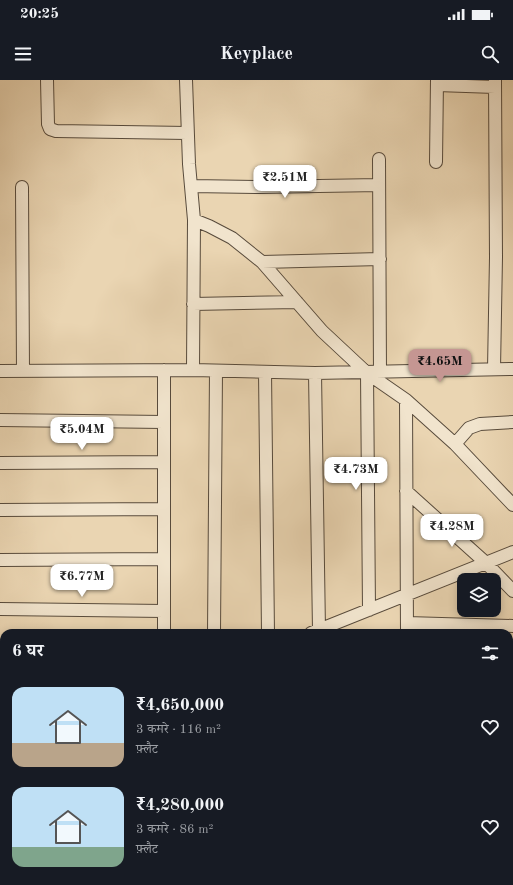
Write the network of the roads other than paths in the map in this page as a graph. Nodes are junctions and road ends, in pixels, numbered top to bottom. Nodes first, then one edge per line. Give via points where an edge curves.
1 (47, 80) edge
2 (186, 80) edge
3 (437, 82) edge
4 (495, 83) edge
5 (187, 133) junction
6 (379, 159) dead end
7 (436, 162) dead end
8 (379, 185) junction
9 (191, 186) junction
10 (22, 187) dead end
11 (194, 220) junction
12 (380, 258) junction
13 (262, 262) junction
14 (297, 302) junction
15 (193, 304) junction
16 (494, 369) junction
17 (513, 369) edge
18 (164, 370) junction
19 (193, 370) junction
20 (0, 371) edge
21 (23, 371) junction
22 (216, 371) junction
23 (266, 372) junction
24 (315, 373) junction
25 (368, 373) junction
26 (380, 373) junction
27 (406, 400) junction
28 (0, 420) edge
29 (164, 422) junction
30 (513, 422) edge
31 (454, 444) junction
32 (164, 462) junction
33 (0, 464) edge
34 (406, 491) junction
35 (513, 505) edge
36 (164, 509) junction
37 (0, 510) edge
38 (513, 552) edge
39 (164, 559) junction
40 (0, 560) edge
41 (486, 563) junction
42 (513, 591) edge
43 (407, 595) junction
44 (0, 609) edge
45 (369, 610) junction
46 (164, 612) junction
47 (513, 626) edge
48 (407, 628) edge
49 (164, 629) edge
50 (214, 629) edge
51 (268, 629) edge
52 (315, 629) edge
53 (320, 629) edge

1 - 5 street via 50,129
2 - 5 street
3 - 4 street
3 - 7 street
4 - 16 street
5 - 9 street
6 - 8 street
8 - 9 street
8 - 12 street
9 - 11 street
10 - 21 street
11 - 13 street via 232,238
11 - 15 street
12 - 13 street
12 - 26 street
13 - 14 street
14 - 15 street
14 - 25 street via 322,331
15 - 19 street
16 - 17 street
16 - 26 street
18 - 19 street
18 - 21 street
18 - 29 street
19 - 22 street
20 - 21 street
22 - 23 street
22 - 50 street
23 - 24 street
23 - 51 street
24 - 25 street
24 - 52 street
25 - 26 street
25 - 27 street
25 - 45 street
27 - 31 street
27 - 34 street
28 - 29 street
29 - 32 street
30 - 31 street via 480,424 469,428
31 - 35 street
32 - 33 street
32 - 36 street
34 - 41 street
34 - 43 street
36 - 37 street
36 - 39 street
38 - 41 street
39 - 40 street
39 - 46 street
41 - 42 street
41 - 43 street
43 - 45 street
43 - 48 street
44 - 46 street
45 - 53 street
46 - 49 street
47 - 48 street

